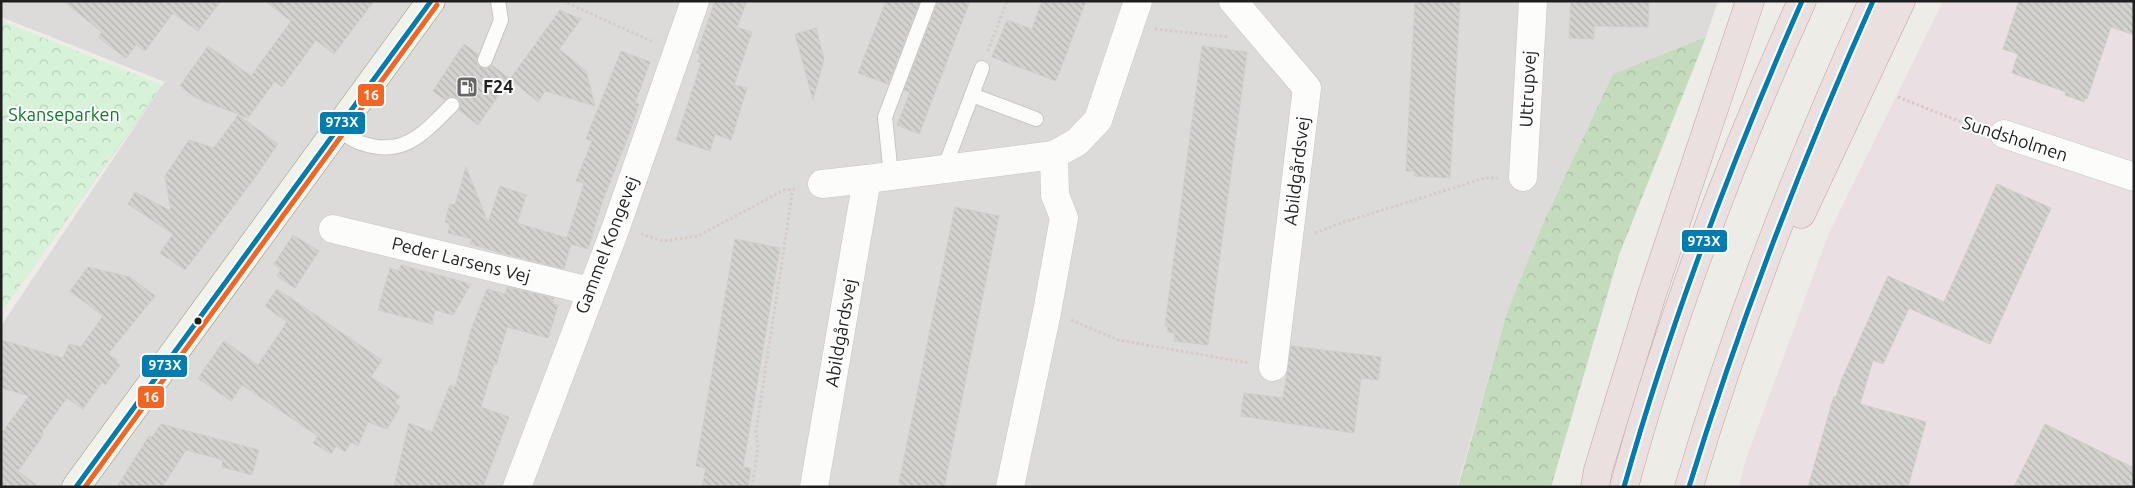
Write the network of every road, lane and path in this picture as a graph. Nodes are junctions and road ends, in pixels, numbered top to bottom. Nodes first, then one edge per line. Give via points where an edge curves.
1 (431, 1) edge
2 (498, 1) edge
3 (563, 1) edge
4 (695, 1) edge
5 (929, 1) edge
6 (1007, 1) edge
7 (1233, 1) edge
8 (1533, 1) edge
9 (1750, 1) edge
10 (1802, 1) edge
11 (1873, 1) edge
12 (1901, 1) edge
13 (1134, 14) edge
14 (1269, 41) junction
15 (677, 53) junction
16 (485, 60) dead end
17 (982, 68) joint
18 (972, 95) junction
19 (1898, 97) dead end
20 (452, 105) dead end
21 (1036, 119) dead end
22 (338, 129) junction
23 (2004, 134) joint
24 (1054, 155) junction
25 (944, 169) junction
26 (1523, 177) joint
27 (2134, 177) edge
28 (879, 178) junction
29 (822, 184) joint
30 (793, 189) junction
31 (616, 227) junction
32 (333, 229) dead end
33 (1290, 238) junction
34 (590, 291) junction
35 (1047, 312) junction
36 (1273, 367) joint
37 (1717, 394) junction
38 (76, 487) edge
39 (517, 487) edge
40 (752, 487) edge
41 (814, 487) edge
42 (1010, 487) edge
43 (1595, 487) edge
44 (1624, 487) edge
45 (1689, 487) edge

1 - 22 main road
2 - 16 lane via 500,20
3 - 15 path
4 - 15 street, Gammel Kongevej
5 - 28 lane via 885,117
6 - 17 path
7 - 14 street, Abildgårdsvej
8 - 26 street, Uttrupvej
9 - 43 highway via 1652,294
10 - 44 highway via 1739,148 1679,308
11 - 37 highway via 1772,240
12 - 37 highway
13 - 14 path
13 - 24 street via 1098,120 1077,142
14 - 33 street, Abildgårdsvej via 1307,88
15 - 31 street, Gammel Kongevej
17 - 18 lane
18 - 21 lane
18 - 25 lane
19 - 23 path, Sundsholmen via 1977,128
20 - 22 lane via 414,141 389,148 360,143
22 - 38 main road
23 - 27 street, Sundsholmen
24 - 25 street
24 - 35 street via 1056,195 1064,218
25 - 28 street
26 - 33 path via 1485,178 1314,234
28 - 29 street
28 - 41 street, Abildgårdsvej
29 - 30 path
30 - 31 path via 784,190 698,236 663,241
30 - 40 path via 756,431 758,448
31 - 34 street, Gammel Kongevej
32 - 34 street, Peder Larsens Vej
33 - 36 street, Abildgårdsvej
34 - 39 street, Gammel Kongevej
35 - 36 path via 1118,340
35 - 42 street
37 - 45 highway

